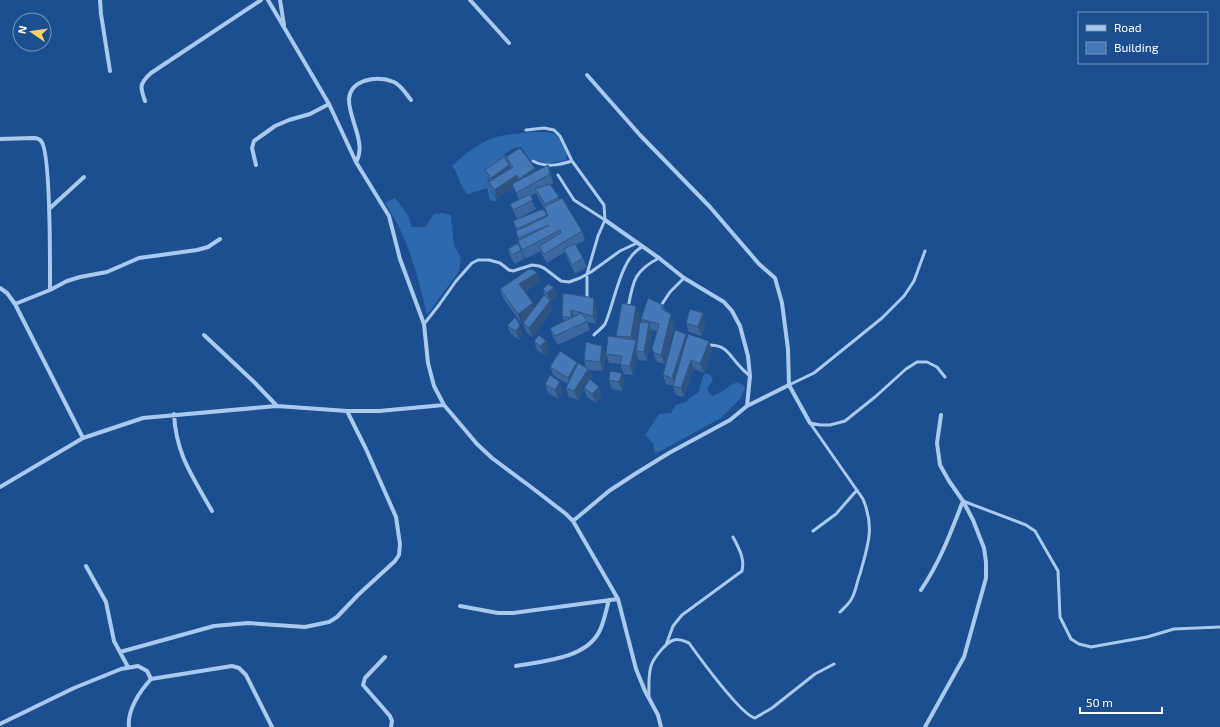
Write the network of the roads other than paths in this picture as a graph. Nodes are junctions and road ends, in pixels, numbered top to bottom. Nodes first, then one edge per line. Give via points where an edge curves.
1 (100, 0) edge
2 (261, 0) edge
3 (268, 0) edge
4 (280, 0) edge
5 (470, 0) edge
6 (284, 27) junction
7 (509, 43) dead end
8 (110, 71) dead end
9 (587, 74) dead end
10 (411, 100) dead end
11 (145, 101) dead end
12 (329, 104) junction
13 (526, 130) dead end
14 (0, 139) edge
15 (533, 161) dead end
16 (572, 161) junction
17 (356, 162) junction
18 (256, 165) dead end
19 (558, 175) dead end
20 (84, 177) dead end
21 (49, 209) junction
22 (605, 220) junction
23 (220, 238) dead end
24 (637, 243) junction
25 (642, 246) junction
26 (924, 251) dead end
27 (659, 258) junction
28 (587, 274) junction
29 (684, 278) junction
30 (0, 288) edge
31 (50, 290) junction
32 (587, 302) edge
33 (15, 304) junction
34 (628, 309) edge
35 (660, 309) edge
36 (424, 324) junction
37 (204, 335) dead end
38 (594, 335) dead end
39 (708, 345) edge
40 (750, 376) junction
41 (945, 377) dead end
42 (789, 385) junction
43 (444, 405) junction
44 (276, 406) junction
45 (747, 406) junction
46 (347, 411) junction
47 (174, 414) junction
48 (941, 415) dead end
49 (810, 423) junction
50 (83, 438) junction
51 (0, 487) edge
52 (857, 490) junction
53 (963, 501) junction
54 (212, 511) dead end
55 (573, 521) junction
56 (813, 531) dead end
57 (733, 537) dead end
58 (86, 566) dead end
59 (921, 590) dead end
60 (618, 599) junction
61 (609, 600) junction
62 (460, 606) dead end
63 (840, 612) dead end
64 (1220, 627) edge
65 (666, 645) junction
66 (120, 652) junction
67 (385, 657) dead end
68 (834, 664) dead end
69 (516, 666) dead end
70 (128, 667) junction
71 (151, 679) junction
72 (649, 698) junction
73 (0, 724) edge
74 (129, 727) edge
75 (272, 727) edge
76 (391, 727) edge
77 (661, 727) edge
78 (925, 727) edge

1 - 8 street
2 - 11 street via 151,73 141,86
3 - 6 street
4 - 6 street
5 - 7 street
6 - 12 street
9 - 42 street via 640,135 710,207 759,264 775,278 782,303 788,349
10 - 17 street via 400,86 384,79 373,78 361,82 349,93 348,102 361,147
12 - 17 street
12 - 18 street via 310,114 275,126 254,141 252,148
13 - 16 lane via 554,130 560,136
14 - 21 street via 40,139 47,162
15 - 16 lane via 546,166
16 - 22 lane via 604,205
17 - 36 street via 389,216 400,258
19 - 22 lane via 574,200
20 - 21 street
21 - 31 street
22 - 24 street
22 - 28 lane
23 - 31 street via 208,247 139,258 108,272 80,277
24 - 25 street
24 - 28 lane via 620,251
25 - 27 street
25 - 38 lane via 631,256 604,325
26 - 42 lane via 914,281 904,296 882,318 814,373
27 - 29 street
27 - 34 lane via 643,268 636,279
28 - 32 lane
28 - 36 lane via 568,282 561,281 539,266 532,265 513,271 500,263 478,260 456,281
29 - 35 lane via 670,292
29 - 40 street via 724,302 732,311 740,326
30 - 33 street
31 - 33 street
33 - 50 street
36 - 43 street via 428,363 434,386
37 - 44 street
39 - 40 lane via 716,345 729,352
40 - 45 street
41 - 49 lane via 937,367 927,362 917,362 845,421 830,425
42 - 45 street
42 - 49 street
43 - 46 street
43 - 55 street via 492,458
44 - 46 street
44 - 47 street
45 - 55 street via 730,420 669,453 609,491
46 - 66 street via 396,517 400,544 399,555 395,561 329,622 305,626 227,624
47 - 50 street via 143,418
47 - 54 street via 177,440 184,463
48 - 53 street via 937,443 940,464
49 - 52 lane
50 - 51 street
52 - 56 lane via 836,514
52 - 63 lane via 869,512 869,540 853,598
53 - 59 street via 946,545
53 - 64 lane via 1026,525 1035,531 1058,571 1060,617 1071,639 1079,644 1091,647 1147,637 1174,628
53 - 78 street via 984,548 986,578 964,657
55 - 60 street
57 - 65 lane via 742,556 742,571 682,615 673,626
58 - 66 street via 106,602 114,641
60 - 61 street
60 - 72 street via 636,669
61 - 62 street via 513,613
61 - 69 street via 599,632 590,643 570,655
65 - 68 lane via 674,640 689,643 734,699 755,718 815,674
65 - 72 lane via 651,665
66 - 70 street
67 - 76 street via 362,682 366,691 390,716
70 - 71 street via 143,668
70 - 73 street via 74,688
71 - 74 street via 136,699
71 - 75 street via 236,667 246,674
72 - 77 street

